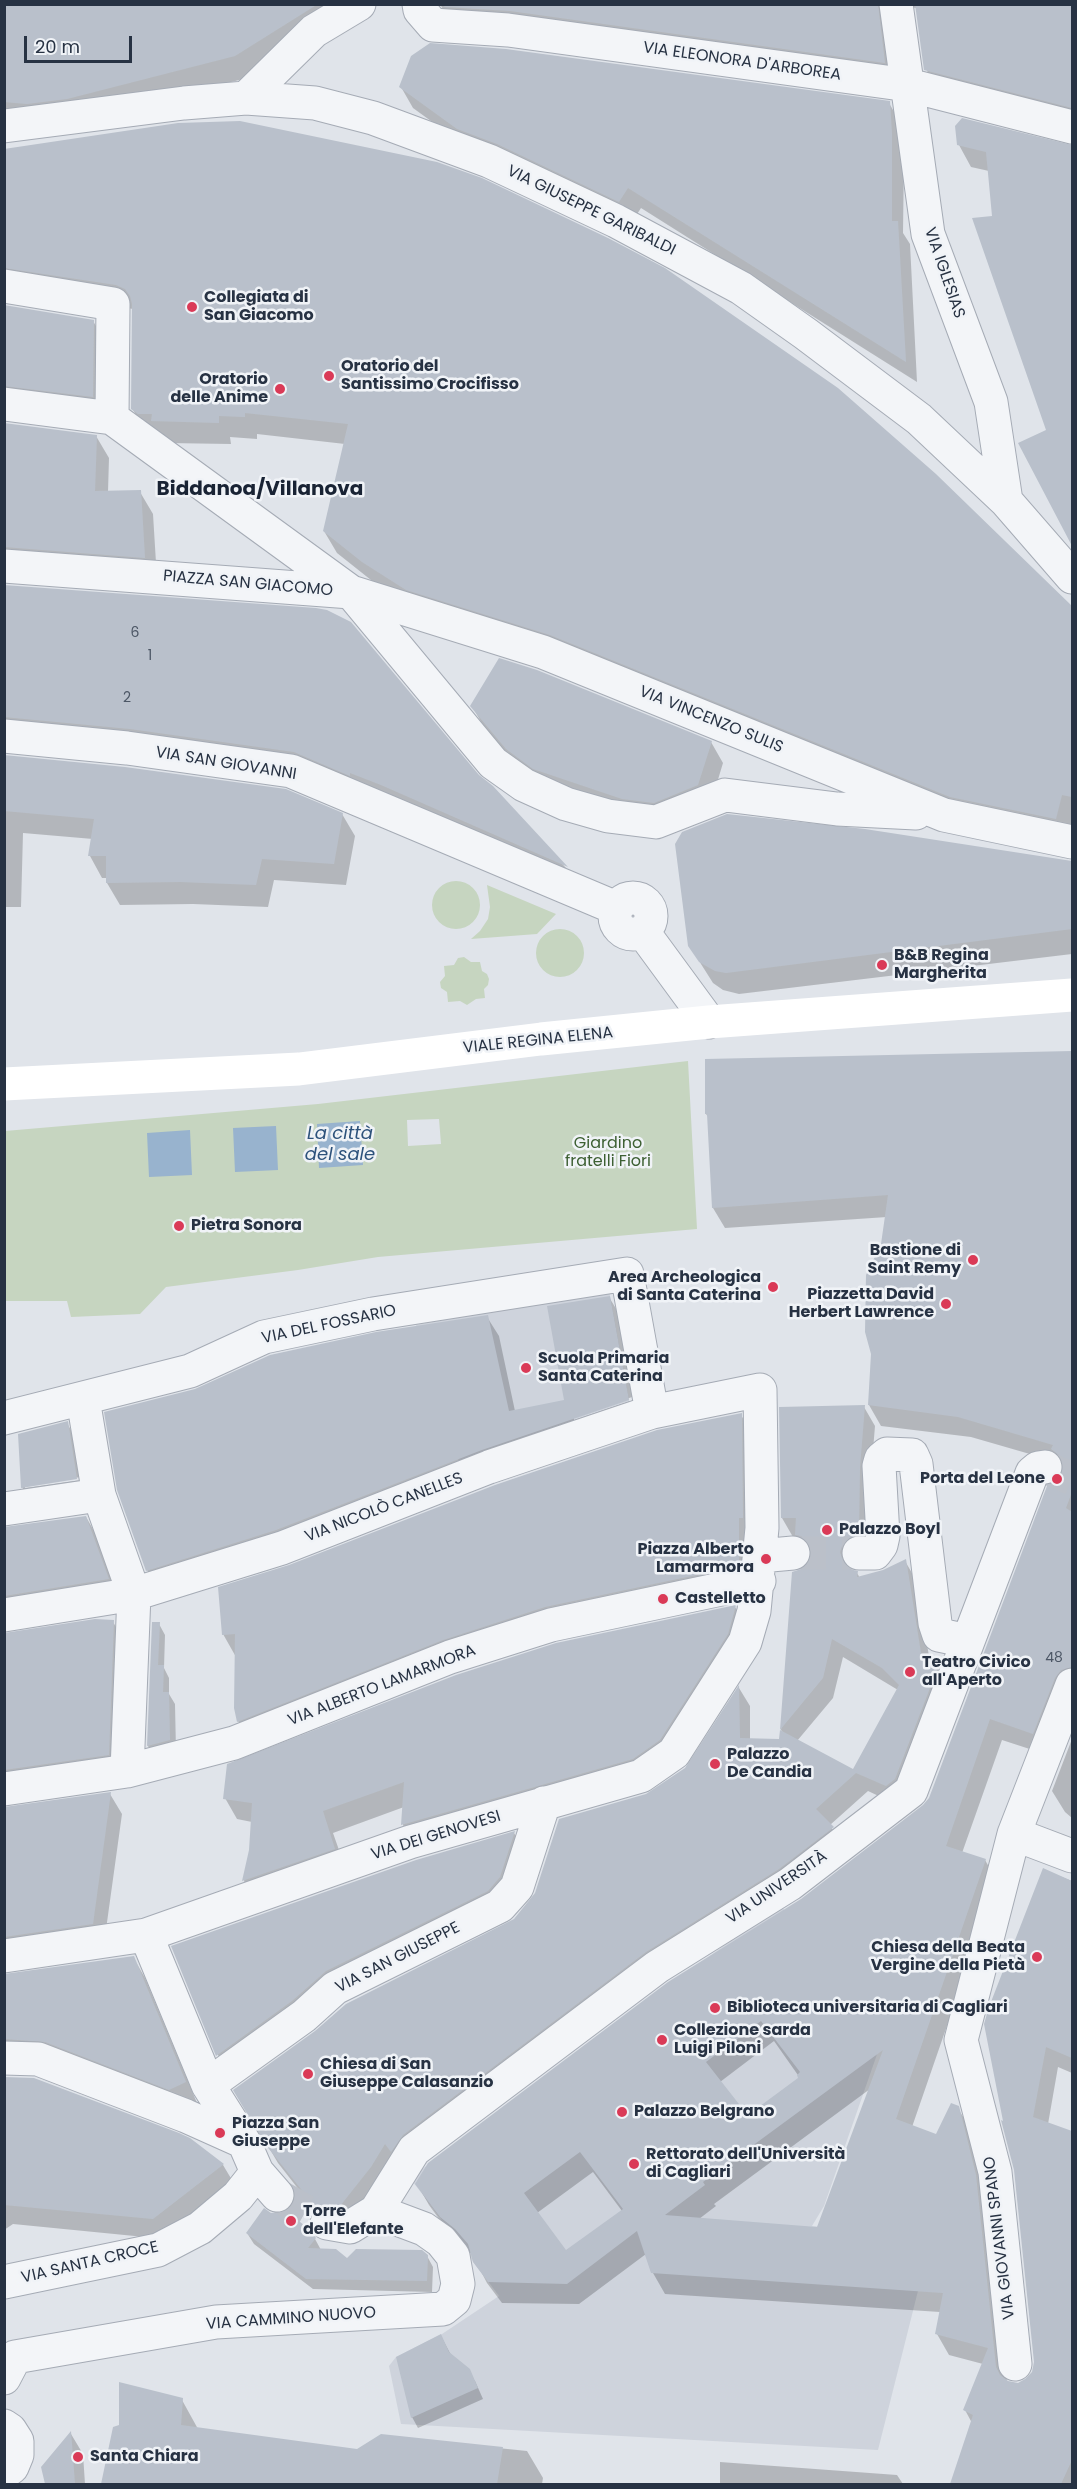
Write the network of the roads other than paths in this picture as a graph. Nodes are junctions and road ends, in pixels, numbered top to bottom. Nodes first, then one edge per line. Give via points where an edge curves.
1 (359, 4) edge
2 (419, 4) edge
3 (896, 4) edge
4 (908, 84) junction
5 (246, 98) junction
6 (4, 126) edge
7 (1072, 127) edge
8 (4, 286) edge
9 (4, 404) edge
10 (112, 418) junction
11 (1006, 501) junction
12 (4, 566) edge
13 (1072, 577) edge
14 (351, 592) junction
15 (4, 736) edge
16 (944, 815) junction
17 (1072, 842) edge
18 (1072, 995) edge
19 (709, 1022) junction
20 (4, 1084) edge
21 (760, 1390) joint
22 (84, 1399) junction
23 (652, 1412) junction
24 (4, 1418) edge
25 (1045, 1467) dead end
26 (99, 1495) junction
27 (4, 1509) edge
28 (793, 1553) tunnel mouth
29 (858, 1553) tunnel mouth
30 (760, 1555) junction
31 (134, 1594) junction
32 (4, 1615) edge
33 (968, 1641) junction
34 (1072, 1685) edge
35 (127, 1771) junction
36 (4, 1788) edge
37 (544, 1803) junction
38 (1014, 1834) junction
39 (1072, 1856) edge
40 (146, 1935) junction
41 (4, 1956) edge
42 (4, 2058) edge
43 (208, 2085) junction
44 (244, 2142) junction
45 (376, 2211) junction
46 (327, 2223) tunnel mouth
47 (4, 2282) edge
48 (1015, 2364) dead end
49 (4, 2378) edge
50 (4, 2426) edge
51 (4, 2473) edge

1 - 5 street via 314,31
2 - 4 street, VIA ELEONORA D'ARBOREA via 433,25 508,30
3 - 4 street, VIA IGLESIAS
4 - 7 street, VIA ELEONORA D'ARBOREA
4 - 11 street, VIA IGLESIAS via 928,234 992,402
5 - 6 street, VIA GIUSEPPE GARIBALDI
5 - 11 street, VIA GIUSEPPE GARIBALDI via 315,103 373,118 489,161 616,220 741,288 807,334 919,419
8 - 10 street via 113,304
9 - 10 street
10 - 14 street, PIAZZA SAN GIACOMO
11 - 13 street, VIA GIUSEPPE GARIBALDI
12 - 14 street, PIAZZA SAN GIACOMO
14 - 16 street, VIA VINCENZO SULIS via 543,652
14 - 16 street via 493,763 524,785 566,804 608,816 656,822 725,795
15 - 19 street, VIA SAN GIOVANNI via 291,771 616,908 631,898 642,900 652,916 643,932
16 - 17 street, VIA VINCENZO SULIS
18 - 19 street, VIALE REGINA ELENA
19 - 20 street, VIALE REGINA ELENA via 299,1069
21 - 23 street, VIA NICOLÒ CANELLES
21 - 30 street, VIA DEI GENOVESI
22 - 23 street, VIA DEL FOSSARIO via 190,1371 264,1337 374,1314 627,1274
22 - 24 street, VIA DEL FOSSARIO
22 - 26 street
23 - 31 street, VIA NICOLÒ CANELLES via 489,1467 282,1548
25 - 33 street, VIA UNIVERSITÀ via 1032,1473
26 - 27 street
26 - 31 street
28 - 30 street, VIA ALBERTO LAMARMORA
29 - 33 street via 875,1553 881,1545 881,1459 887,1454 912,1455 935,1623 939,1635
30 - 35 street, VIA ALBERTO LAMARMORA via 450,1657 234,1743
30 - 37 street, VIA DEI GENOVESI via 746,1642 674,1753 641,1776
31 - 32 street, VIA NICOLÒ CANELLES
31 - 35 street
33 - 45 street, VIA UNIVERSITÀ via 911,1791 790,1884 657,1967 414,2150
34 - 38 street, VIA GIOVANNI SPANO
35 - 36 street, VIA ALBERTO LAMARMORA
37 - 40 street, VIA DEI GENOVESI via 410,1842
37 - 43 street, VIA SAN GIUSEPPE via 517,1887 500,1906 335,1988 304,2016
38 - 39 street
38 - 48 street, VIA GIOVANNI SPANO via 961,2040 995,2172
40 - 41 street, VIA DEI GENOVESI
40 - 43 street
42 - 44 street via 38,2060
43 - 44 street
44 - 47 street, VIA SANTA CROCE via 267,2183 238,2196 200,2228 158,2250
45 - 46 street via 350,2227
45 - 49 street, VIA CAMMINO NUOVO via 424,2229 453,2256 458,2284 454,2300 443,2309 216,2322 15,2357
50 - 51 street via 16,2441 17,2455

